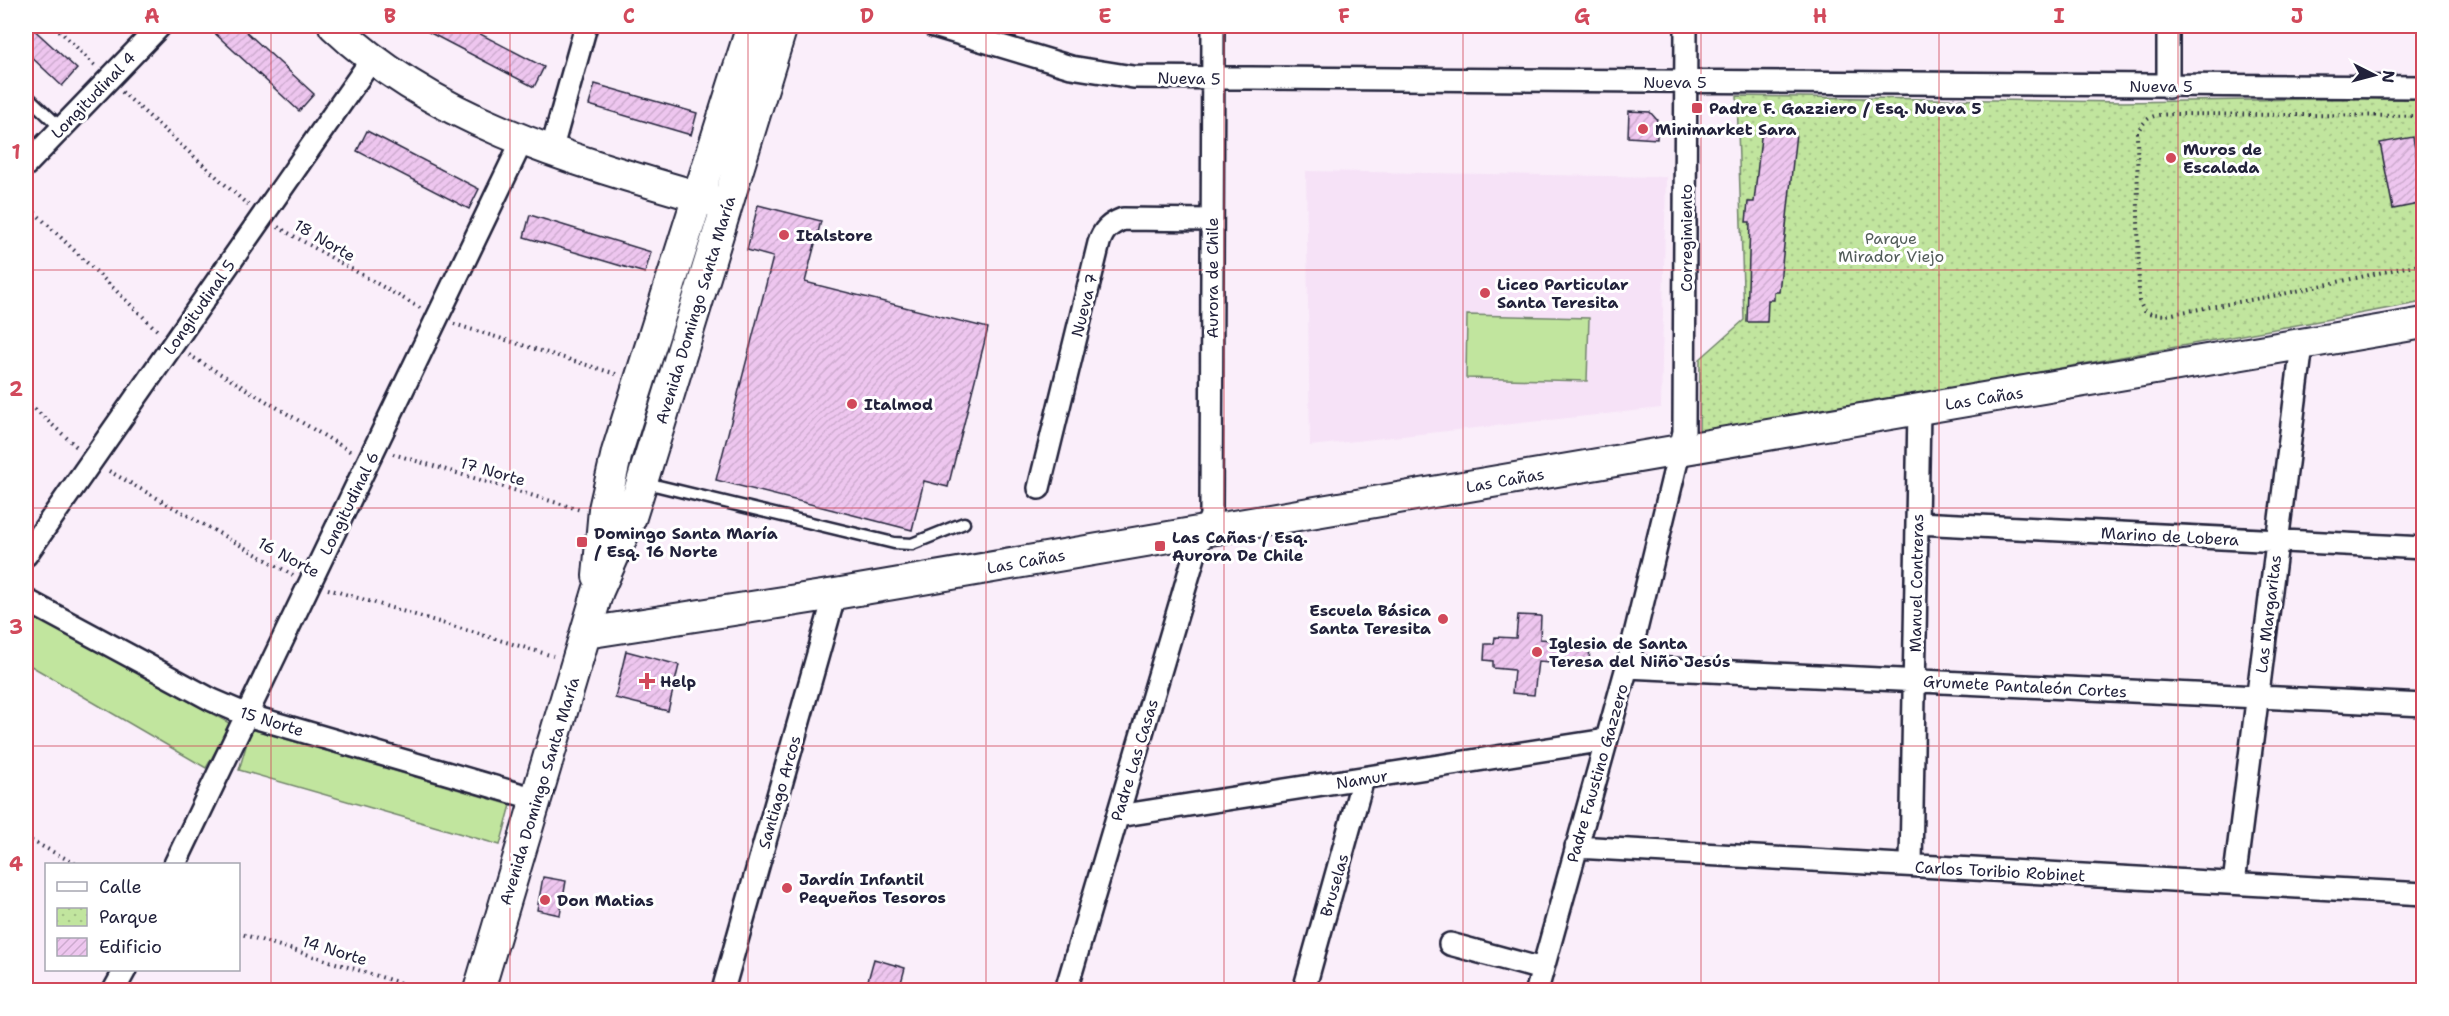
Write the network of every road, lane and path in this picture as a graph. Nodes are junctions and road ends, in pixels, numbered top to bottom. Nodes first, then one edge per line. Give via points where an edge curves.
1 (55, 26) edge
2 (160, 26) edge
3 (334, 26) edge
4 (586, 26) edge
5 (752, 26) edge
6 (782, 26) edge
7 (938, 26) edge
8 (1213, 26) edge
9 (1686, 26) edge
10 (2168, 26) edge
11 (372, 59) junction
12 (108, 79) junction
13 (1213, 79) junction
14 (1686, 82) junction
15 (2168, 87) junction
16 (2424, 87) edge
17 (26, 95) edge
18 (2424, 116) edge
19 (61, 128) junction
20 (522, 141) junction
21 (551, 151) junction
22 (26, 165) edge
23 (713, 201) junction
24 (261, 217) junction
25 (1212, 219) junction
26 (2424, 262) edge
27 (438, 318) junction
28 (2424, 323) edge
29 (2302, 345) junction
30 (640, 382) junction
31 (26, 401) edge
32 (1919, 409) junction
33 (375, 449) junction
34 (1682, 450) junction
35 (91, 461) junction
36 (642, 482) junction
37 (1039, 488) dead end
38 (604, 509) junction
39 (1917, 523) junction
40 (964, 524) dead end
41 (1205, 530) junction
42 (2277, 541) junction
43 (2424, 548) edge
44 (26, 555) edge
45 (310, 584) junction
46 (598, 591) junction
47 (836, 594) junction
48 (26, 600) edge
49 (586, 633) junction
50 (577, 663) junction
51 (1627, 667) junction
52 (1914, 681) junction
53 (2258, 697) junction
54 (2424, 705) edge
55 (247, 715) junction
56 (1606, 740) junction
57 (1364, 779) junction
58 (536, 799) junction
59 (1118, 816) junction
60 (26, 838) edge
61 (1576, 847) junction
62 (74, 863) edge
63 (175, 863) edge
64 (1911, 866) junction
65 (2234, 884) junction
66 (2424, 894) edge
67 (240, 934) edge
68 (1450, 944) dead end
69 (1542, 969) junction
70 (123, 971) edge
71 (114, 990) edge
72 (423, 990) edge
73 (479, 990) edge
74 (723, 990) edge
75 (1066, 990) edge
76 (1304, 990) edge
77 (1537, 990) edge

1 - 12 path, 18 Norte
2 - 12 street, Longitudinal 4
3 - 11 street
4 - 21 street
5 - 23 street, Avenida Domingo Santa María
6 - 23 street, Avenida Domingo Santa María
7 - 13 street, Nueva 5 via 1094,72
8 - 13 street, Aurora de Chile
9 - 14 street, Corregimiento
10 - 15 street
11 - 20 street via 447,104
11 - 24 street, Longitudinal 5
12 - 19 street, Longitudinal 4
12 - 24 path, 18 Norte
13 - 14 street, Nueva 5
13 - 25 street, Aurora de Chile
14 - 15 street, Nueva 5
14 - 34 street, Corregimiento via 1686,404
15 - 16 street, Nueva 5
17 - 19 lane
18 - 26 path via 2187,114 2146,119 2137,132 2139,301 2144,311 2166,315
19 - 22 street, Longitudinal 4
20 - 21 street
20 - 27 street, Longitudinal 6
21 - 23 street
23 - 30 street, Avenida Domingo Santa María
23 - 36 street, Avenida Domingo Santa María
24 - 27 path, 18 Norte
24 - 35 street, Longitudinal 5
25 - 37 street, Nueva 7 via 1123,219 1105,230
25 - 41 street, Aurora de Chile via 1211,516
27 - 30 path, 18 Norte
27 - 33 street, Longitudinal 6
28 - 29 street, Las Cañas
29 - 32 street, Las Cañas
29 - 42 street, Las Margaritas
30 - 38 street, Avenida Domingo Santa María via 617,452
31 - 35 path, 16 Norte
32 - 34 street, Las Cañas
32 - 39 street, Manuel Contreras
33 - 38 path, 17 Norte via 582,510
33 - 45 street, Longitudinal 6
34 - 41 street, Las Cañas
34 - 51 street, Padre Faustino Gazzero
35 - 44 street, Longitudinal 5
35 - 45 path, 16 Norte
36 - 40 lane via 894,543 912,544
36 - 46 street, Avenida Domingo Santa María
38 - 46 street, Avenida Domingo Santa María
39 - 42 street, Marino de Lobera
39 - 52 street, Manuel Contreras
41 - 47 street, Las Cañas
41 - 59 street, Padre Las Casas
42 - 43 street, Marino de Lobera
42 - 53 street, Las Margaritas
45 - 50 path, 16 Norte
45 - 55 street, Longitudinal 6
46 - 49 street, Avenida Domingo Santa María
47 - 49 street, Las Cañas
47 - 74 street, Santiago Arcos
48 - 55 street, 15 Norte
49 - 50 street, Avenida Domingo Santa María
50 - 58 street, Avenida Domingo Santa María
51 - 52 street, Grumete Pantaleón Cortes
51 - 56 street, Padre Faustino Gazzero
52 - 53 street, Grumete Pantaleón Cortes
52 - 64 street, Manuel Contreras
53 - 54 street, Grumete Pantaleón Cortes
53 - 65 street, Las Margaritas
55 - 58 street, 15 Norte
55 - 63 street, Longitudinal 6
56 - 57 street, Namur
56 - 61 street, Padre Faustino Gazzero
57 - 59 street, Namur
57 - 76 street, Bruselas
58 - 73 street, Avenida Domingo Santa María
59 - 75 street, Padre Las Casas
60 - 62 path
61 - 64 street, Carlos Toribio Robinet
61 - 69 street, Padre Faustino Gazzero
64 - 65 street, Carlos Toribio Robinet
65 - 66 street, Carlos Toribio Robinet
67 - 72 path, 14 Norte
68 - 69 street
69 - 77 street, Padre Faustino Gazzero
70 - 71 street

